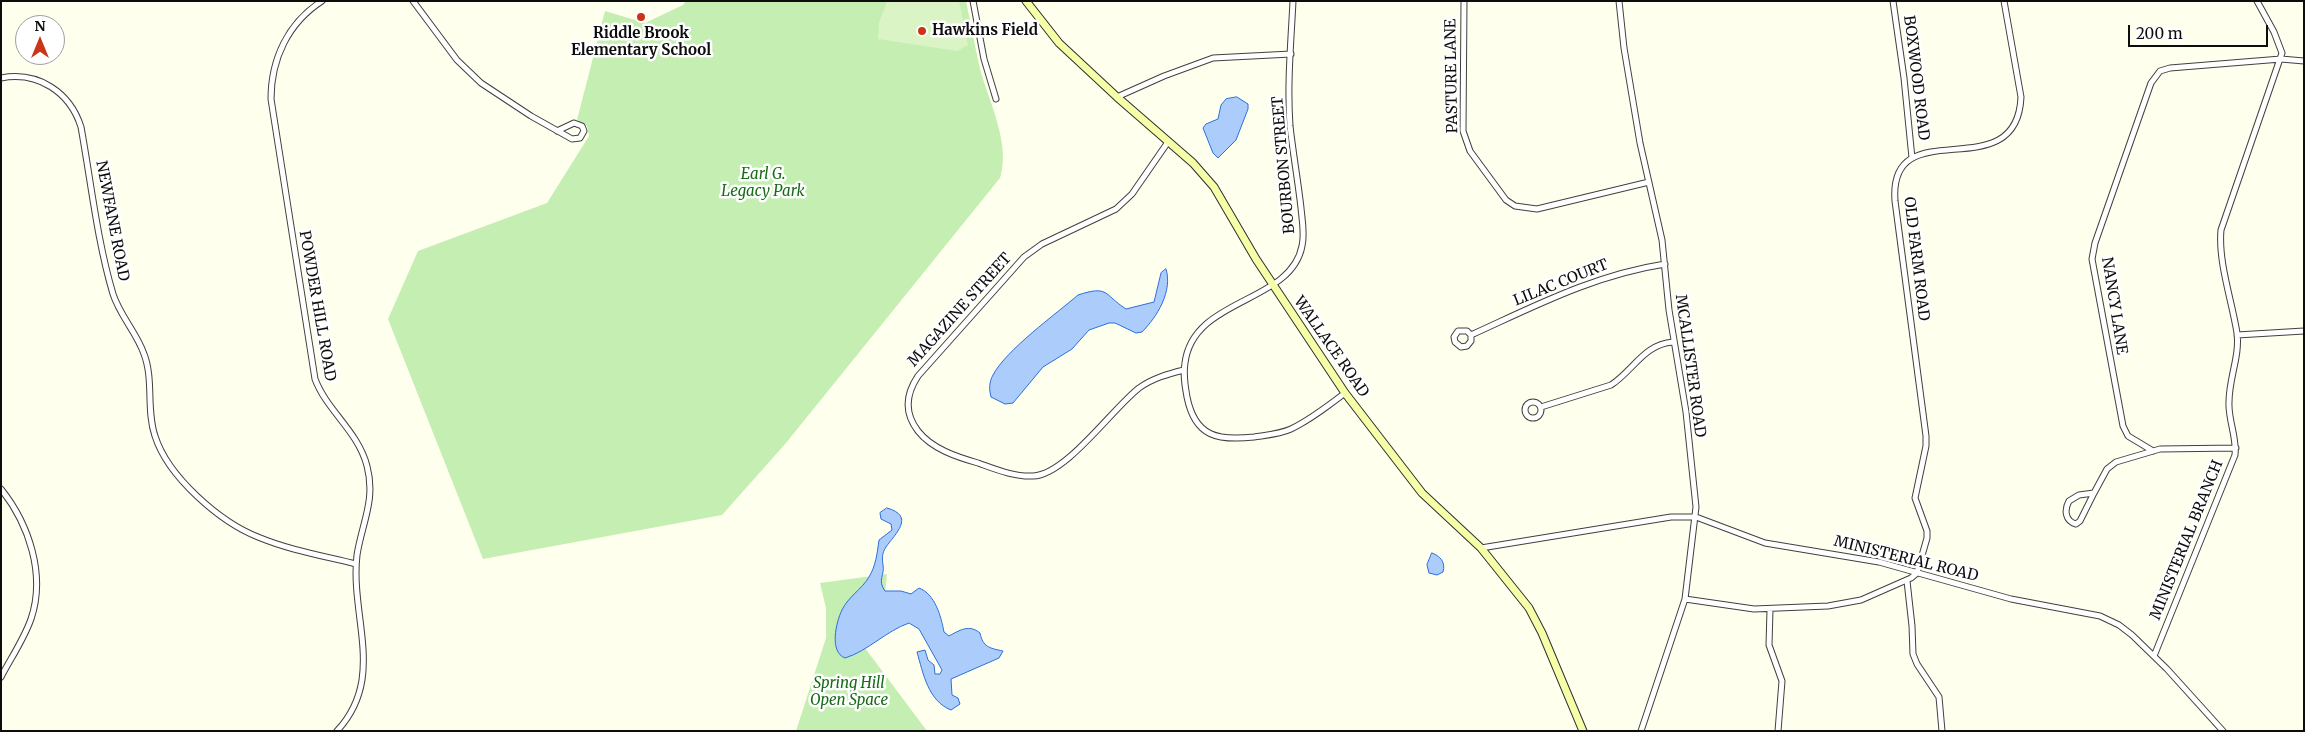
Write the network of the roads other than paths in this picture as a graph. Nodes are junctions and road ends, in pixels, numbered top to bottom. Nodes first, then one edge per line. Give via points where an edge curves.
1 (322, 1) edge
2 (413, 1) edge
3 (973, 1) edge
4 (1026, 1) edge
5 (1293, 1) edge
6 (1464, 1) edge
7 (1619, 1) edge
8 (1893, 1) edge
9 (2004, 1) edge
10 (2257, 1) edge
11 (1291, 54) junction
12 (2281, 60) junction
13 (2304, 61) edge
14 (1, 78) edge
15 (1116, 96) junction
16 (996, 99) dead end
17 (557, 131) junction
18 (1168, 142) junction
19 (1912, 158) junction
20 (1649, 182) junction
21 (1665, 264) junction
22 (1273, 285) junction
23 (2304, 331) edge
24 (1470, 335) dead end
25 (2237, 335) junction
26 (1673, 342) junction
27 (1184, 370) junction
28 (1344, 393) junction
29 (1541, 407) dead end
30 (2236, 448) junction
31 (2153, 451) junction
32 (1, 489) edge
33 (2094, 493) junction
34 (1696, 517) junction
35 (1481, 548) junction
36 (356, 564) junction
37 (1917, 573) junction
38 (1907, 581) junction
39 (1685, 599) junction
40 (1770, 610) junction
41 (2154, 656) junction
42 (1, 677) edge
43 (337, 731) edge
44 (1583, 731) edge
45 (1642, 731) edge
46 (1778, 731) edge
47 (1942, 731) edge
48 (2223, 731) edge

1 - 36 street, POWDER HILL ROAD via 304,15 284,41 274,66 271,99 315,379 324,399 355,437 368,468 370,500
2 - 17 street via 457,60 481,83
3 - 16 street via 985,65
4 - 15 street, WALLACE ROAD via 1059,43
5 - 11 street, BOURBON STREET
6 - 20 street, PASTURE LANE via 1463,131 1470,151 1506,200 1516,206 1537,209
7 - 20 street, MCALLISTER ROAD via 1624,48
8 - 19 street, BOXWOOD ROAD
9 - 19 street via 2021,98 2021,110 2012,131 2005,138 1989,144
10 - 12 street via 2279,42
11 - 15 street via 1214,58
11 - 22 street, BOURBON STREET via 1290,123 1302,246 1293,265
12 - 13 street
12 - 25 street, MINISTERIAL BRANCH via 2221,230
12 - 31 street, NANCY LANE via 2160,71 2152,83 2095,243 2092,260 2123,426 2128,436
14 - 36 street, NEWFANE ROAD via 19,76 42,81 62,94 76,112 114,295 146,358 149,408 156,440 182,482 228,521 256,537
15 - 18 street, WALLACE ROAD
17 - 17 street via 575,140 584,131 582,126 574,123
18 - 22 street, WALLACE ROAD via 1193,163 1214,188
18 - 27 street, MAGAZINE STREET via 1132,194 1116,210 1042,244 1024,257 918,376 908,395 908,406 914,426 939,448 1001,471 1033,476 1044,474 1062,463 1137,390 1156,378
19 - 37 street, OLD FARM ROAD via 1898,174 1894,194 1926,436 1915,498 1927,534
20 - 21 street, MCALLISTER ROAD
21 - 24 street, LILAC COURT via 1601,278
21 - 26 street, MCALLISTER ROAD
22 - 27 street via 1202,327 1188,350
22 - 28 street, WALLACE ROAD
23 - 25 street
25 - 30 street, MINISTERIAL BRANCH via 2228,403
26 - 29 street via 1650,348 1611,385
26 - 34 street, MCALLISTER ROAD via 1686,412
27 - 28 street via 1189,404 1197,424 1205,432 1226,438 1286,431
28 - 35 street, WALLACE ROAD via 1418,489
30 - 31 street via 2166,448
30 - 41 street, MINISTERIAL BRANCH
31 - 33 street via 2112,464
32 - 42 street via 16,510 29,541 36,589 30,621
33 - 33 street via 2079,495 2069,501 2066,510 2071,522 2076,524 2080,521
34 - 35 street, MINISTERIAL ROAD via 1671,516
34 - 37 street, MINISTERIAL ROAD via 1766,543 1856,558
34 - 39 street, MCALLISTER ROAD
35 - 44 street, WALLACE ROAD via 1535,618
36 - 43 street, POWDER HILL ROAD via 362,681 356,702
37 - 38 street
37 - 41 street, MINISTERIAL ROAD via 2011,599 2100,616 2128,631
38 - 40 street via 1850,603
38 - 47 street via 1913,654 1939,697
39 - 40 street
39 - 45 street, MCALLISTER ROAD
40 - 46 street via 1769,645 1782,681
41 - 48 street, MINISTERIAL ROAD

